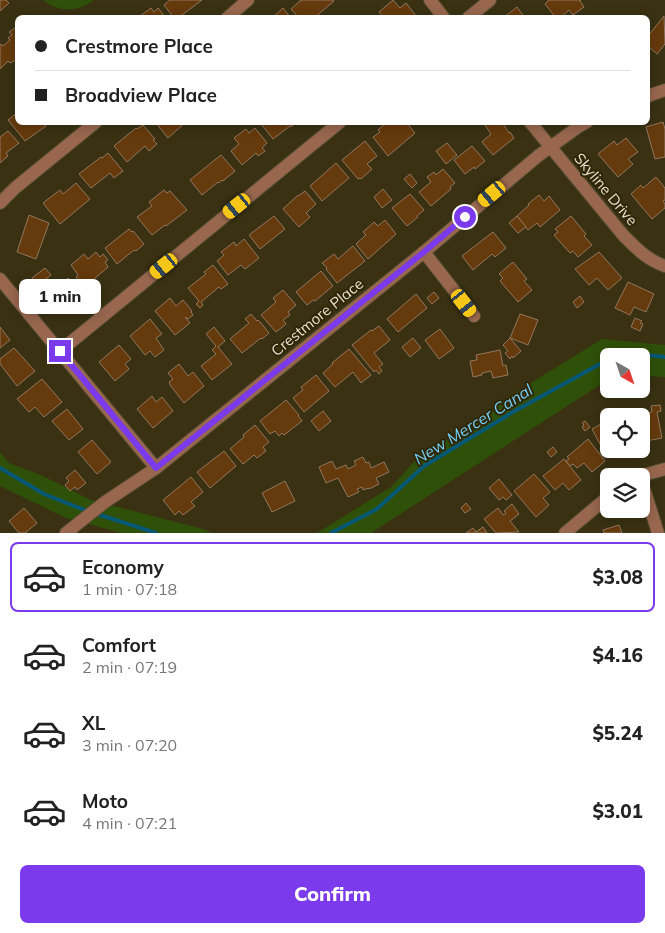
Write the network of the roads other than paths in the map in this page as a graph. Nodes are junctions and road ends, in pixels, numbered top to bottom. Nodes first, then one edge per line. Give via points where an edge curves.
1 (248, 0) edge
2 (430, 0) edge
3 (490, 0) edge
4 (230, 15) edge
5 (442, 15) edge
6 (472, 15) edge
7 (665, 90) edge
8 (650, 95) edge
9 (92, 125) edge
10 (336, 125) edge
11 (532, 125) edge
12 (582, 125) edge
13 (550, 147) junction
14 (0, 203) edge
15 (424, 252) junction
16 (665, 266) edge
17 (0, 279) edge
18 (474, 316) dead end
19 (60, 351) junction
20 (156, 468) junction
21 (665, 469) edge
22 (650, 474) edge
23 (600, 504) edge
24 (650, 507) edge
25 (67, 533) edge
26 (565, 533) edge
27 (658, 533) edge

1 - 4 street
2 - 5 street
3 - 6 street
7 - 8 street
9 - 14 street
10 - 19 street
11 - 13 street, Skyline Drive
12 - 13 street, Crestmore Place
13 - 15 street, Crestmore Place
13 - 16 street, Skyline Drive via 623,235 640,252
15 - 18 street
15 - 20 street, Crestmore Place
17 - 19 street
19 - 20 street
20 - 25 street, Crestmore Place via 105,502
21 - 22 street
23 - 26 street
24 - 27 street

